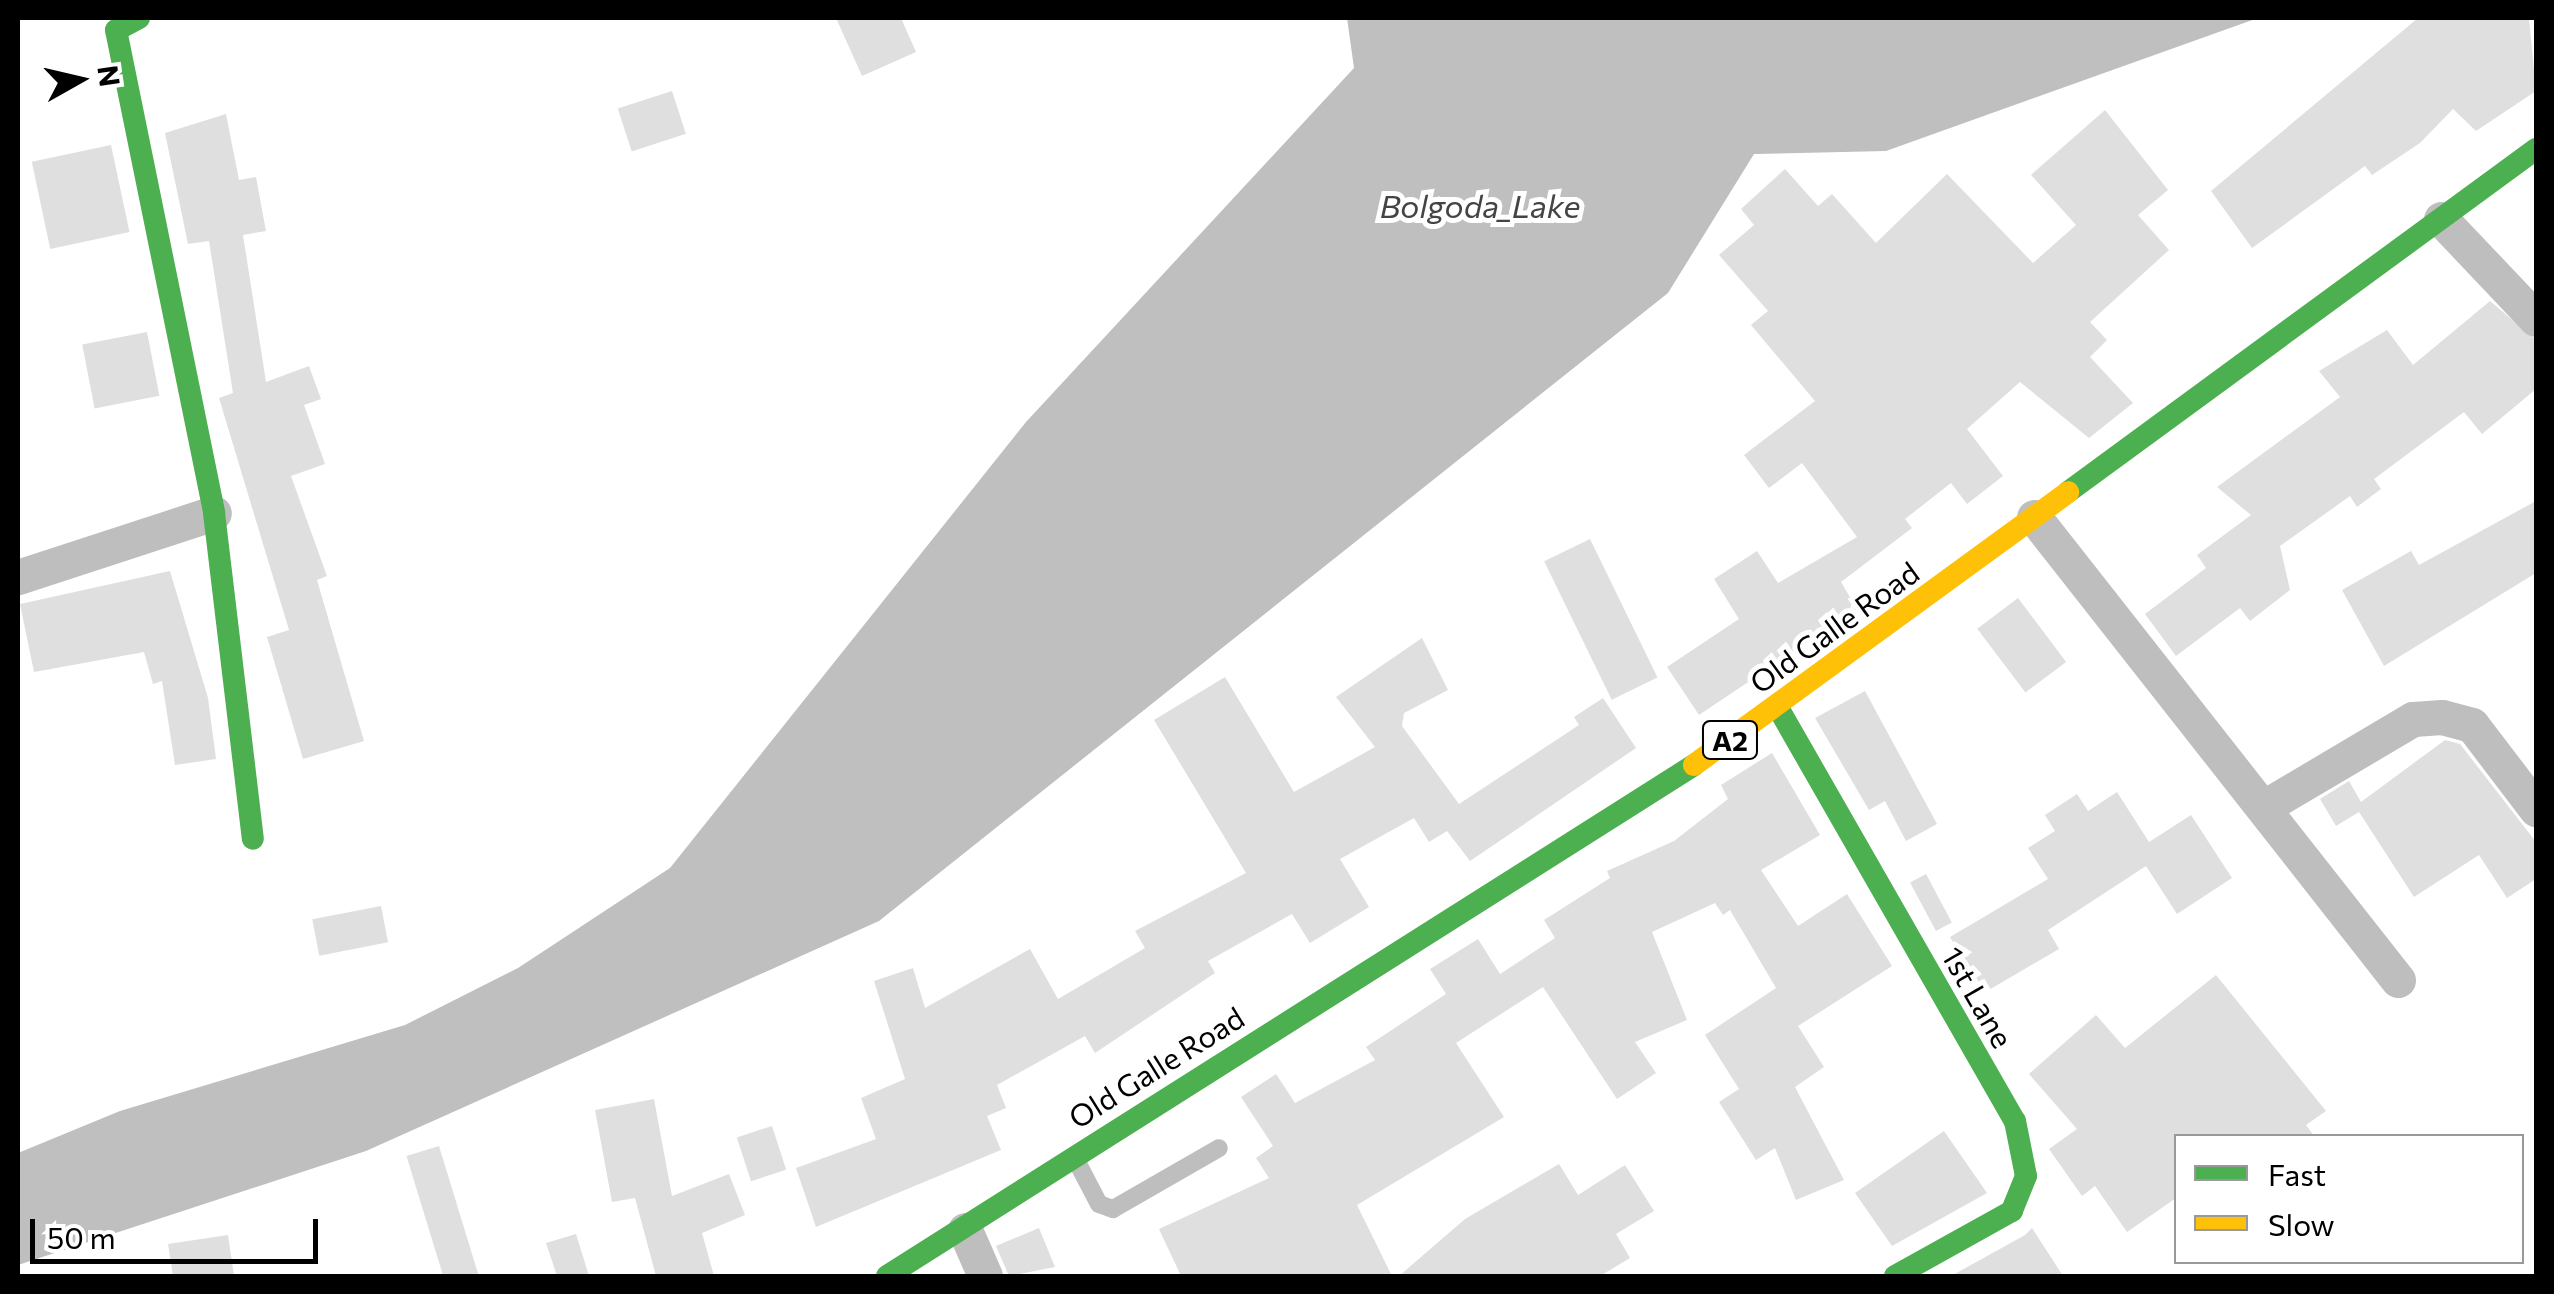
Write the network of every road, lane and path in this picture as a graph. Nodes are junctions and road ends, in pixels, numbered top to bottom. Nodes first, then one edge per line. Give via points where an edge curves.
1 (139, 18) edge
2 (2536, 148) edge
3 (2441, 219) junction
4 (2536, 319) edge
5 (214, 513) junction
6 (2034, 517) junction
7 (18, 577) edge
8 (1777, 706) junction
9 (2264, 807) junction
10 (2536, 809) edge
11 (253, 840) dead end
12 (2398, 980) dead end
13 (1219, 1148) dead end
14 (1073, 1154) junction
15 (965, 1230) junction
16 (887, 1276) edge
17 (985, 1276) edge
18 (1895, 1276) edge

1 - 5 main road via 116,30
2 - 3 main road, Old Galle Road / A2
3 - 4 street
3 - 6 main road, Old Galle Road / A2
5 - 7 street
5 - 11 main road
6 - 8 main road, Old Galle Road / A2
6 - 9 street
8 - 14 main road, Old Galle Road / A2
8 - 18 main road, 1st Lane via 2014,1121 2026,1176 2012,1211
9 - 10 street via 2413,720 2442,716 2472,725
9 - 12 street
13 - 14 lane via 1113,1209 1099,1204
14 - 15 main road, Old Galle Road / A2
15 - 16 main road, Old Galle Road / A2
15 - 17 street

